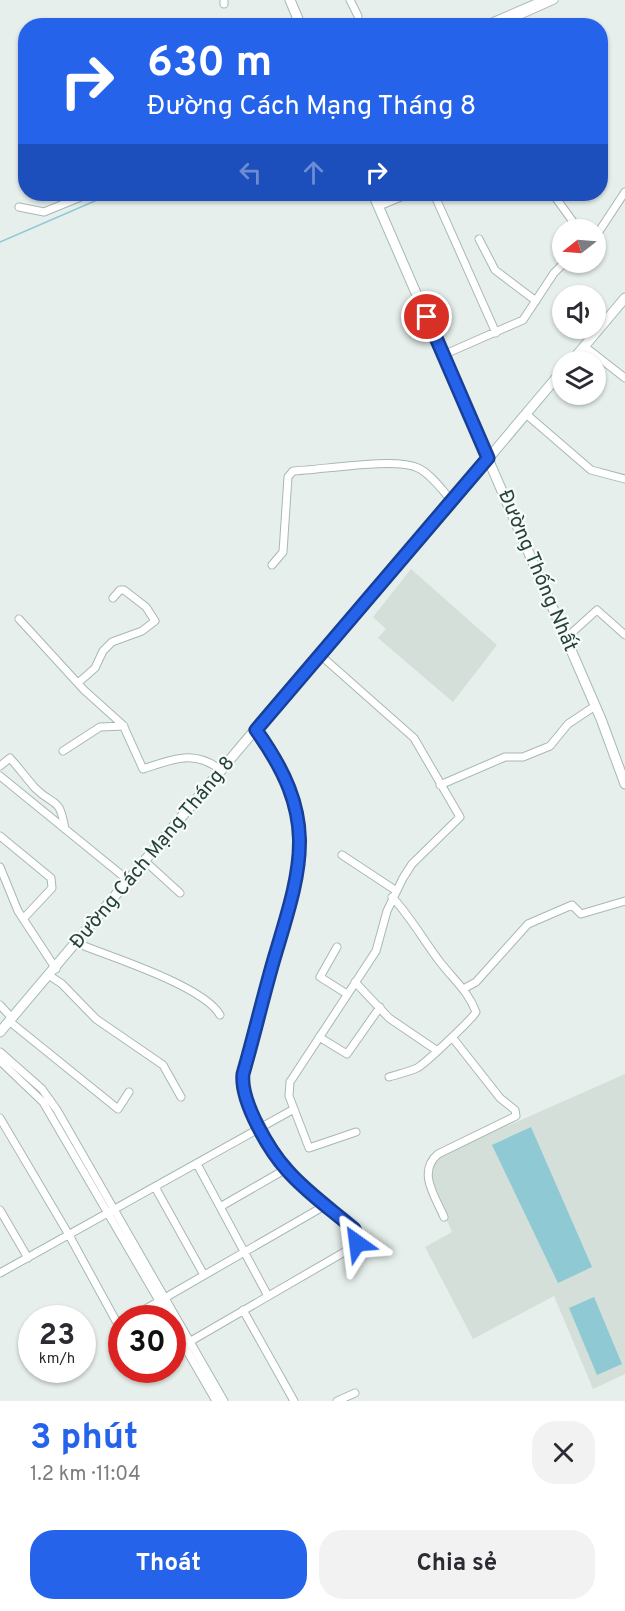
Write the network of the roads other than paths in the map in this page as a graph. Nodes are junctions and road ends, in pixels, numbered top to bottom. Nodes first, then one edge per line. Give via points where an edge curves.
1 (290, 0) edge
2 (350, 0) edge
3 (554, 0) edge
4 (539, 1) edge
5 (357, 16) dead end
6 (298, 18) edge
7 (501, 18) edge
8 (514, 18) edge
9 (625, 192) edge
10 (71, 201) edge
11 (376, 201) edge
12 (391, 201) edge
13 (437, 201) edge
14 (558, 201) edge
15 (379, 206) junction
16 (19, 207) dead end
17 (571, 219) edge
18 (606, 221) edge
19 (479, 239) dead end
20 (554, 273) edge
21 (625, 298) edge
22 (536, 302) junction
23 (495, 333) junction
24 (584, 346) junction
25 (580, 351) edge
26 (443, 355) junction
27 (625, 378) edge
28 (552, 383) edge
29 (526, 414) junction
30 (488, 458) junction
31 (625, 479) edge
32 (452, 500) junction
33 (272, 565) dead end
34 (113, 598) dead end
35 (19, 619) dead end
36 (625, 634) edge
37 (566, 638) junction
38 (319, 654) junction
39 (78, 683) junction
40 (595, 706) junction
41 (124, 726) junction
42 (256, 730) junction
43 (63, 751) dead end
44 (0, 766) edge
45 (222, 771) junction
46 (0, 776) edge
47 (625, 784) edge
48 (440, 785) junction
49 (65, 829) junction
50 (0, 836) edge
51 (342, 855) dead end
52 (146, 862) junction
53 (0, 867) edge
54 (129, 881) junction
55 (180, 893) dead end
56 (393, 894) junction
57 (625, 901) edge
58 (23, 920) junction
59 (76, 943) junction
60 (337, 947) dead end
61 (53, 972) junction
62 (355, 982) junction
63 (465, 988) junction
64 (347, 994) junction
65 (0, 1005) edge
66 (380, 1008) junction
67 (220, 1015) dead end
68 (11, 1019) junction
69 (0, 1032) edge
70 (319, 1036) junction
71 (452, 1037) junction
72 (436, 1050) junction
73 (0, 1052) edge
74 (0, 1061) edge
75 (389, 1077) dead end
76 (129, 1092) dead end
77 (181, 1097) dead end
78 (294, 1109) junction
79 (0, 1118) edge
80 (261, 1128) junction
81 (356, 1132) dead end
82 (197, 1164) junction
83 (286, 1169) junction
84 (89, 1172) junction
85 (155, 1187) junction
86 (326, 1205) junction
87 (220, 1207) junction
88 (0, 1210) edge
89 (112, 1211) junction
90 (444, 1217) dead end
91 (69, 1235) junction
92 (244, 1251) junction
93 (28, 1258) junction
94 (0, 1273) edge
95 (204, 1275) junction
96 (268, 1296) junction
97 (162, 1299) junction
98 (152, 1305) edge
99 (164, 1305) edge
100 (108, 1306) edge
101 (243, 1311) junction
102 (187, 1343) junction
103 (355, 1392) dead end
104 (216, 1401) edge
105 (224, 1401) edge
106 (294, 1401) edge
107 (337, 1401) edge

1 - 6 street
2 - 5 street
3 - 8 street
4 - 7 street
9 - 18 street
10 - 16 street via 44,212
11 - 15 street, Đường Thống Nhất
12 - 15 street
13 - 23 street
14 - 17 street
15 - 26 street, Đường Thống Nhất
19 - 22 street via 495,270
20 - 22 street
21 - 24 street
22 - 23 street via 523,320
23 - 26 street
24 - 25 street
24 - 27 street
26 - 30 street, Đường Thống Nhất
28 - 29 street, Đường Cách Mạng Tháng 8
29 - 30 street, Đường Cách Mạng Tháng 8
29 - 31 street via 595,473
30 - 32 street, Đường Cách Mạng Tháng 8
30 - 37 street, Đường Thống Nhất
32 - 33 street via 414,466 390,463 293,471 288,477 283,552
32 - 38 street, Đường Cách Mạng Tháng 8
34 - 39 street via 124,590 146,607 155,621 142,631 112,642 95,669
35 - 39 street
36 - 37 street via 597,610
37 - 40 street, Đường Thống Nhất
38 - 42 street, Đường Cách Mạng Tháng 8
38 - 48 street via 414,738
39 - 41 street
40 - 47 street, Đường Thống Nhất
40 - 48 street via 568,724 550,746 523,757 505,757
41 - 43 street via 100,727
41 - 45 street via 143,769 195,757 208,760
42 - 45 street, Đường Cách Mạng Tháng 8
42 - 80 street via 282,772 298,822 300,849 293,899 243,1074 245,1098
44 - 49 street via 10,758 36,789 57,802
45 - 52 street, Đường Cách Mạng Tháng 8
46 - 49 street
48 - 56 street via 460,820 412,864
49 - 54 street
50 - 58 street via 51,878 52,888
51 - 56 street
52 - 54 street, Đường Cách Mạng Tháng 8
52 - 55 street
53 - 58 street
54 - 59 street, Đường Cách Mạng Tháng 8
56 - 62 street via 376,951
56 - 63 street via 442,964
57 - 63 street via 582,914 572,905 528,924 476,982
58 - 61 street
59 - 61 street, Đường Cách Mạng Tháng 8
59 - 67 street via 172,981 213,1005
60 - 64 street via 320,977
61 - 68 street, Đường Cách Mạng Tháng 8
61 - 77 street via 96,1019 164,1065
62 - 64 street
62 - 66 street
63 - 71 street via 476,1014
64 - 70 street
65 - 68 street
66 - 70 street via 347,1054
66 - 72 street
68 - 69 street, Đường Cách Mạng Tháng 8
68 - 76 street via 118,1109
70 - 78 street via 290,1082 289,1096
71 - 72 street
71 - 90 street via 517,1114 431,1160 428,1180
72 - 75 street via 416,1068
73 - 84 street via 45,1092
74 - 84 street via 43,1101
78 - 80 street
78 - 81 street via 309,1148
79 - 91 street
80 - 82 street
80 - 83 street
82 - 85 street
82 - 87 street
83 - 86 street
83 - 87 street
84 - 89 street
85 - 89 street
85 - 95 street
86 - 92 street
86 - 96 street via 354,1229 357,1243
87 - 92 street
88 - 93 street
89 - 91 street
89 - 97 street
91 - 93 street
91 - 100 street
92 - 95 street
92 - 96 street
93 - 94 street
95 - 97 street
96 - 101 street
97 - 98 street
97 - 99 street
97 - 102 street
101 - 102 street
101 - 106 street
102 - 104 street
102 - 105 street
103 - 107 street

